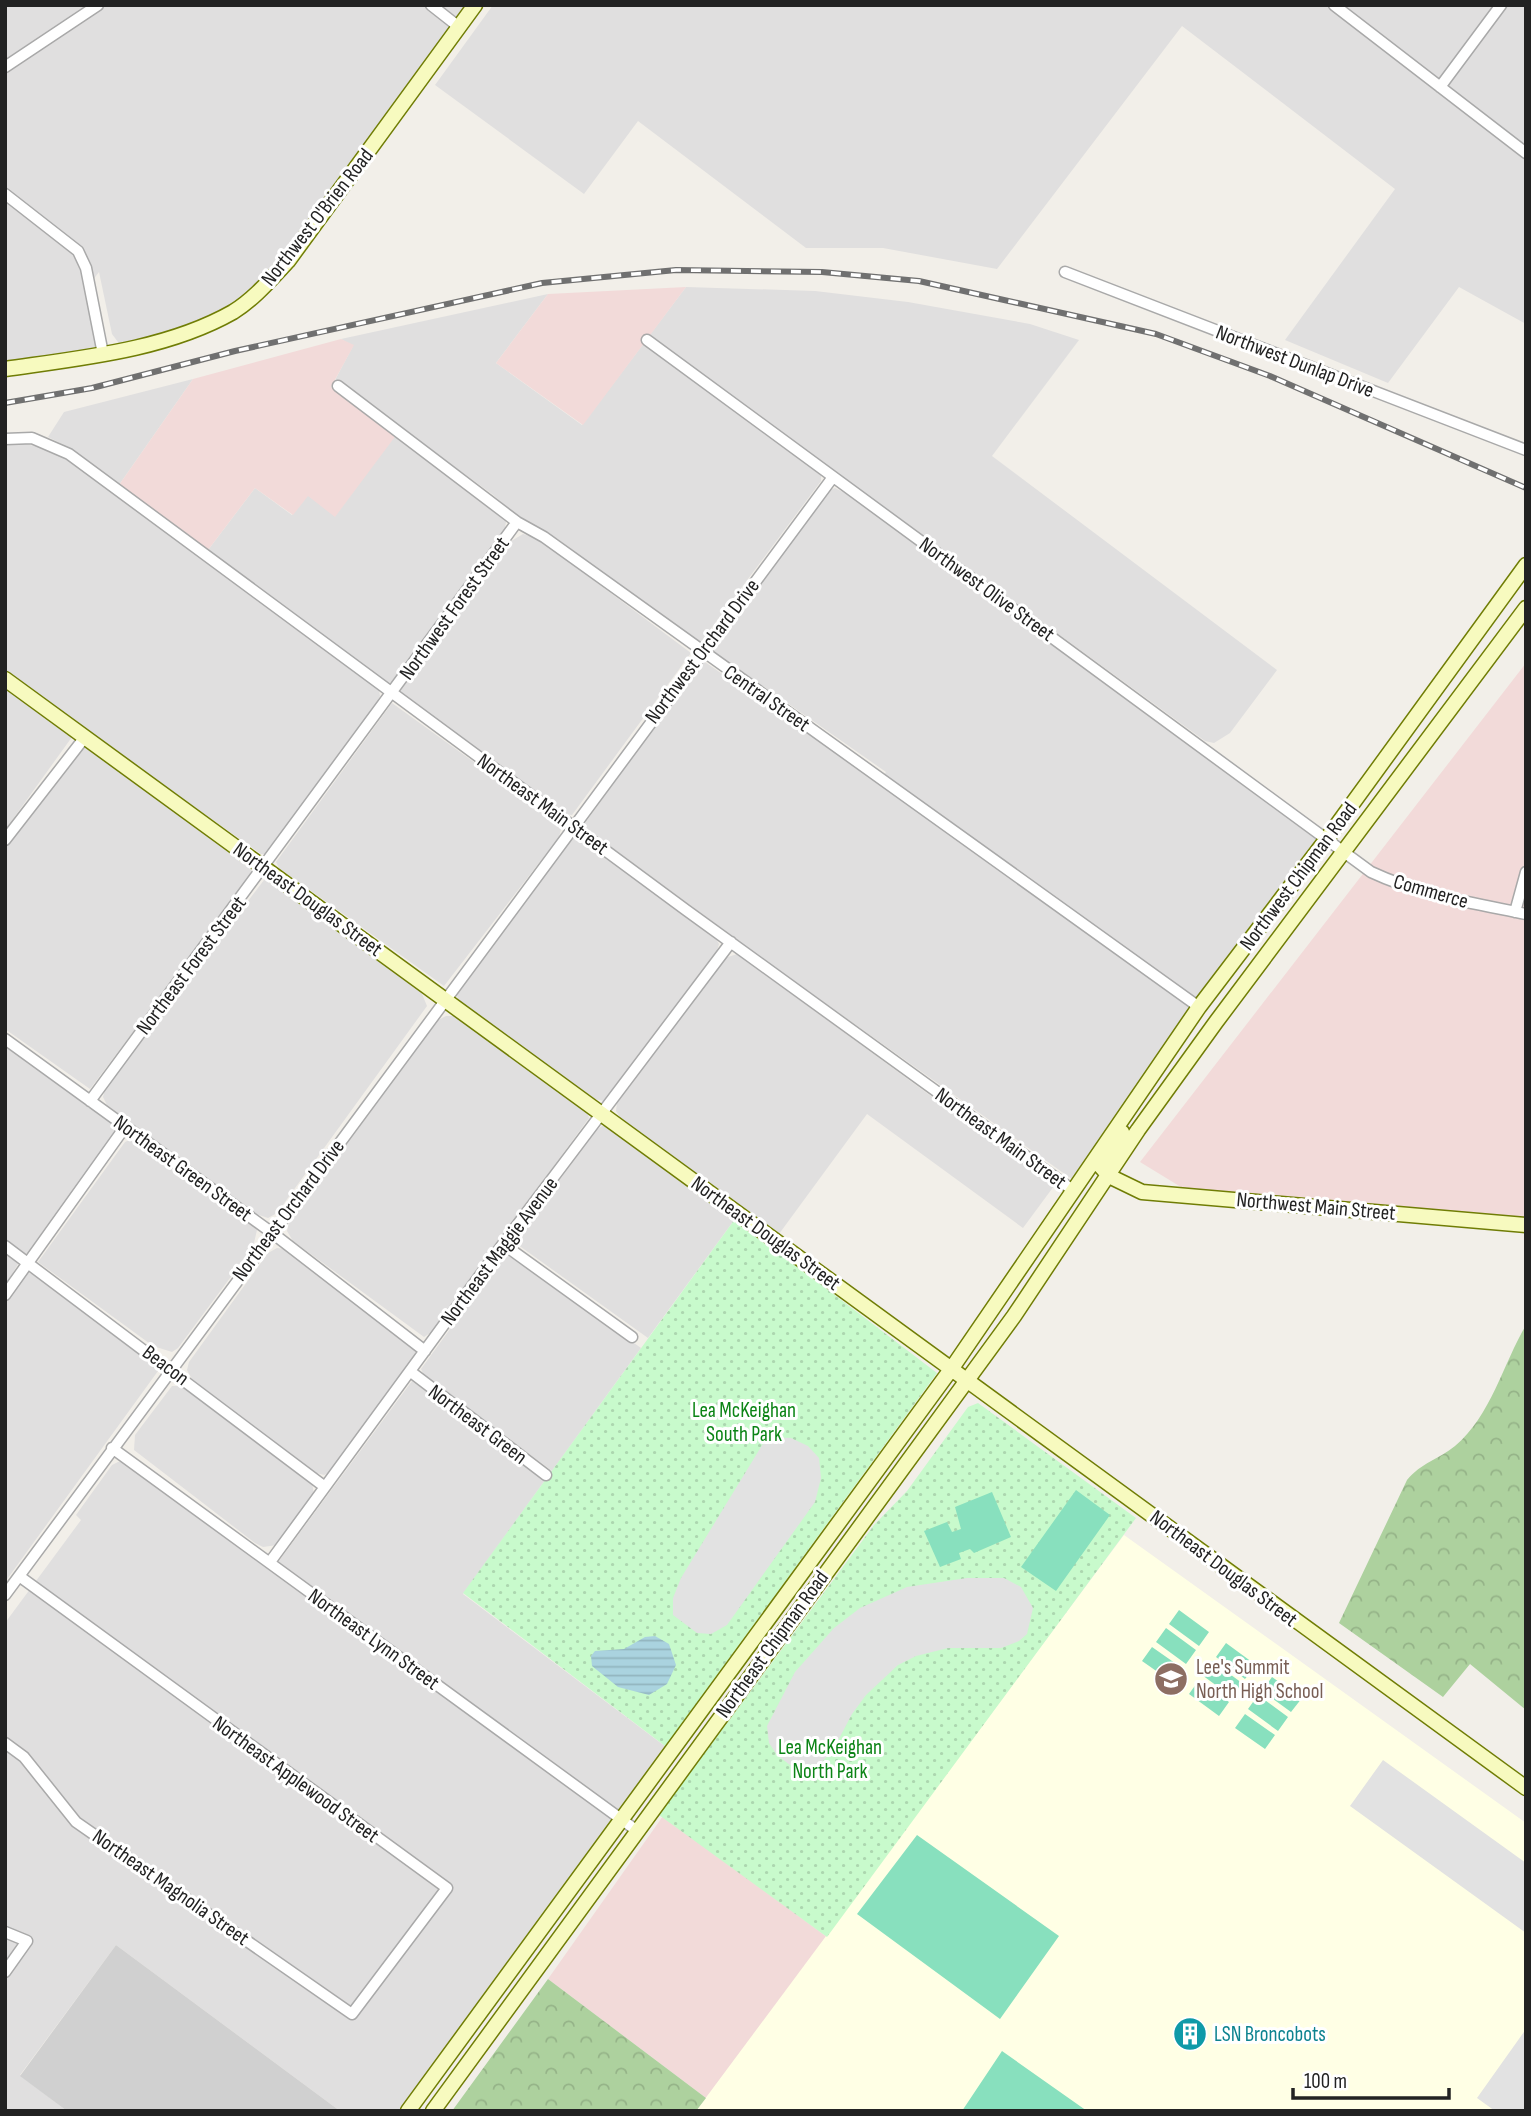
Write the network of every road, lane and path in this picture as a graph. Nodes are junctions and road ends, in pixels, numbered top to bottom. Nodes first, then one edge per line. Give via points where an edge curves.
1 (98, 5) edge
2 (431, 5) edge
3 (475, 5) edge
4 (1334, 5) edge
5 (1501, 5) edge
6 (459, 27) junction
7 (5, 67) edge
8 (1440, 87) junction
9 (1526, 153) edge
10 (5, 194) edge
11 (1065, 272) dead end
12 (647, 340) dead end
13 (103, 354) junction
14 (5, 369) edge
15 (338, 386) dead end
16 (5, 439) edge
17 (1526, 450) edge
18 (832, 477) junction
19 (517, 522) junction
20 (1526, 565) edge
21 (1526, 608) edge
22 (701, 651) junction
23 (5, 679) edge
24 (391, 693) junction
25 (85, 737) junction
26 (573, 826) junction
27 (1326, 839) junction
28 (5, 840) edge
29 (1343, 851) junction
30 (263, 868) junction
31 (1526, 872) edge
32 (1521, 913) edge
33 (731, 942) junction
34 (447, 998) junction
35 (1199, 1007) junction
36 (5, 1039) edge
37 (90, 1101) junction
38 (1129, 1105) junction
39 (603, 1114) junction
40 (125, 1127) junction
41 (1109, 1176) junction
42 (1074, 1191) junction
43 (1526, 1225) edge
44 (271, 1232) junction
45 (503, 1244) junction
46 (5, 1246) edge
47 (29, 1263) junction
48 (5, 1295) edge
49 (632, 1337) dead end
50 (425, 1350) junction
51 (952, 1368) junction
52 (172, 1369) junction
53 (411, 1372) junction
54 (967, 1381) junction
55 (113, 1448) junction
56 (546, 1475) dead end
57 (325, 1487) junction
58 (270, 1562) junction
59 (19, 1576) junction
60 (5, 1595) edge
61 (5, 1743) edge
62 (1526, 1788) edge
63 (621, 1819) junction
64 (636, 1830) junction
65 (5, 1932) edge
66 (5, 1972) edge
67 (352, 2014) joint
68 (408, 2111) edge
69 (433, 2111) edge

1 - 7 street
2 - 6 street
3 - 6 main road, Northwest O'Brien Road
4 - 8 street
5 - 8 street
6 - 13 main road, Northwest O'Brien Road via 302,242 262,289 235,310 192,332
8 - 9 street
10 - 13 street via 78,251 86,268
11 - 17 street, Northwest Dunlap Drive
12 - 18 street, Northwest Olive Street
13 - 14 main road
15 - 19 street, Central Street
16 - 24 street, Northeast Main Street via 32,438 69,454
18 - 22 street, Northwest Orchard Drive
18 - 27 street, Northwest Olive Street
19 - 22 street, Central Street
19 - 24 street, Northwest Forest Street
20 - 27 main road, Northwest Chipman Road
21 - 29 main road, Northwest Chipman Road
22 - 26 street, Northwest Orchard Drive
22 - 35 street, Central Street
23 - 25 main road, Northeast Douglas Street
24 - 26 street, Northeast Main Street
24 - 30 street, Northeast Forest Street
25 - 28 street
25 - 30 main road, Northeast Douglas Street
26 - 33 street, Northeast Main Street
26 - 34 street, Northeast Orchard Drive
27 - 29 street, Northwest Olive Street
27 - 35 main road, Northwest Chipman Road
29 - 32 street, Commerce via 1399,885
29 - 41 main road, Northwest Chipman Road via 1192,1054
30 - 34 main road, Northeast Douglas Street
30 - 37 street, Northeast Forest Street
31 - 32 street
33 - 39 street, Northeast Maggie Avenue
33 - 42 street, Northeast Main Street
34 - 39 main road, Northeast Douglas Street
34 - 44 street, Northeast Orchard Drive
35 - 38 main road, Northwest Chipman Road
36 - 37 street, Northeast Green Street
37 - 40 street, Northeast Green Street
38 - 41 main road via 1126,1126 1102,1168
38 - 42 main road, Northwest Chipman Road
39 - 45 street, Northeast Maggie Avenue
39 - 51 main road, Northeast Douglas Street
40 - 44 street, Northeast Green Street
40 - 47 street
41 - 43 main road, Northwest Main Street via 1142,1192
41 - 54 main road, Northeast Chipman Road
42 - 51 main road, Northeast Chipman Road
44 - 50 street, Northeast Green Street
44 - 52 street, Northeast Orchard Drive
45 - 49 street
45 - 50 street, Northeast Maggie Avenue
46 - 47 street, Beacon
47 - 48 street
47 - 52 street, Beacon
50 - 53 street, Northeast Maggie Avenue
51 - 54 main road, Northeast Douglas Street
51 - 63 main road, Northeast Chipman Road
52 - 55 street, Northeast Orchard Drive
52 - 57 street, Beacon
53 - 56 street, Northeast Green
53 - 57 street, Northeast Maggie Avenue
54 - 62 main road, Northeast Douglas Street
54 - 64 main road, Northeast Chipman Road
55 - 58 street, Northeast Lynn Street
55 - 59 street, Northeast Orchard Drive
57 - 58 street, Northeast Maggie Avenue
58 - 63 street, Northeast Lynn Street
59 - 60 street, Northeast Orchard Drive
59 - 67 street, Northeast Applewood Street via 447,1888
61 - 67 street, Northeast Magnolia Street via 24,1757 76,1822
63 - 64 street, Northeast Lynn Street
63 - 68 main road, Northeast Chipman Road
64 - 69 main road, Northeast Chipman Road
65 - 66 street via 27,1941

